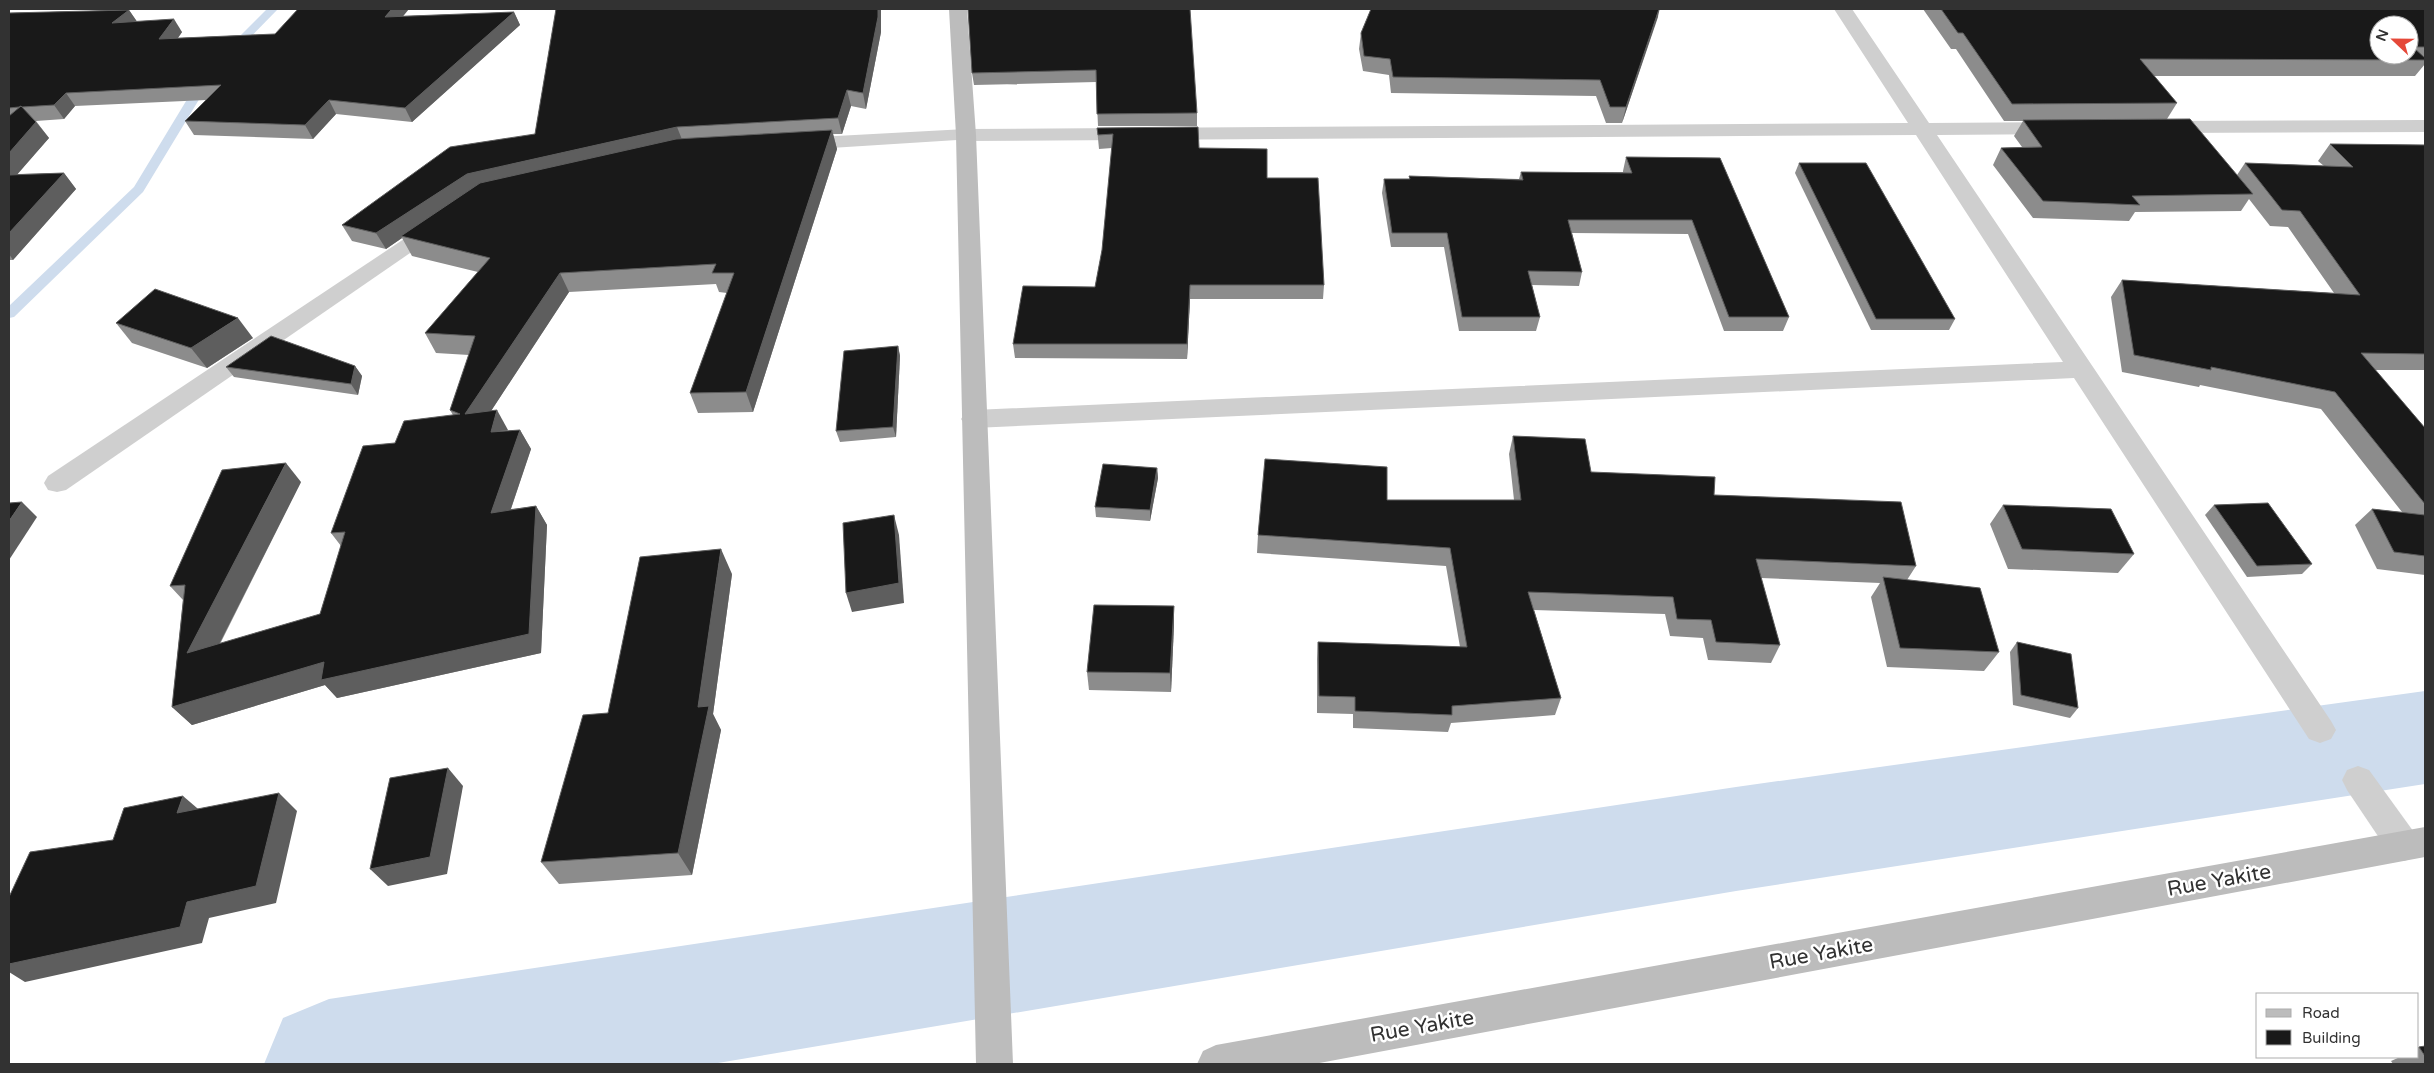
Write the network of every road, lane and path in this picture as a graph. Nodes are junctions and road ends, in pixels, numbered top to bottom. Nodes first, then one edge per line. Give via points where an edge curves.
1 (958, 9) edge
2 (1843, 9) edge
3 (2425, 126) edge
4 (2139, 127) edge
5 (1922, 128) junction
6 (2080, 128) edge
7 (966, 135) junction
8 (780, 145) edge
9 (449, 218) edge
10 (2081, 369) junction
11 (974, 419) junction
12 (57, 484) dead end
13 (2320, 730) dead end
14 (2358, 780) dead end
15 (2414, 844) edge
16 (995, 1057) edge
17 (1216, 1064) edge

1 - 7 street
2 - 5 street
3 - 4 street
5 - 6 street
5 - 7 street
5 - 10 street
7 - 8 lane
7 - 11 street
9 - 12 lane
10 - 11 street
10 - 13 street
11 - 16 street
14 - 15 street
15 - 17 street, Rue Yakite

